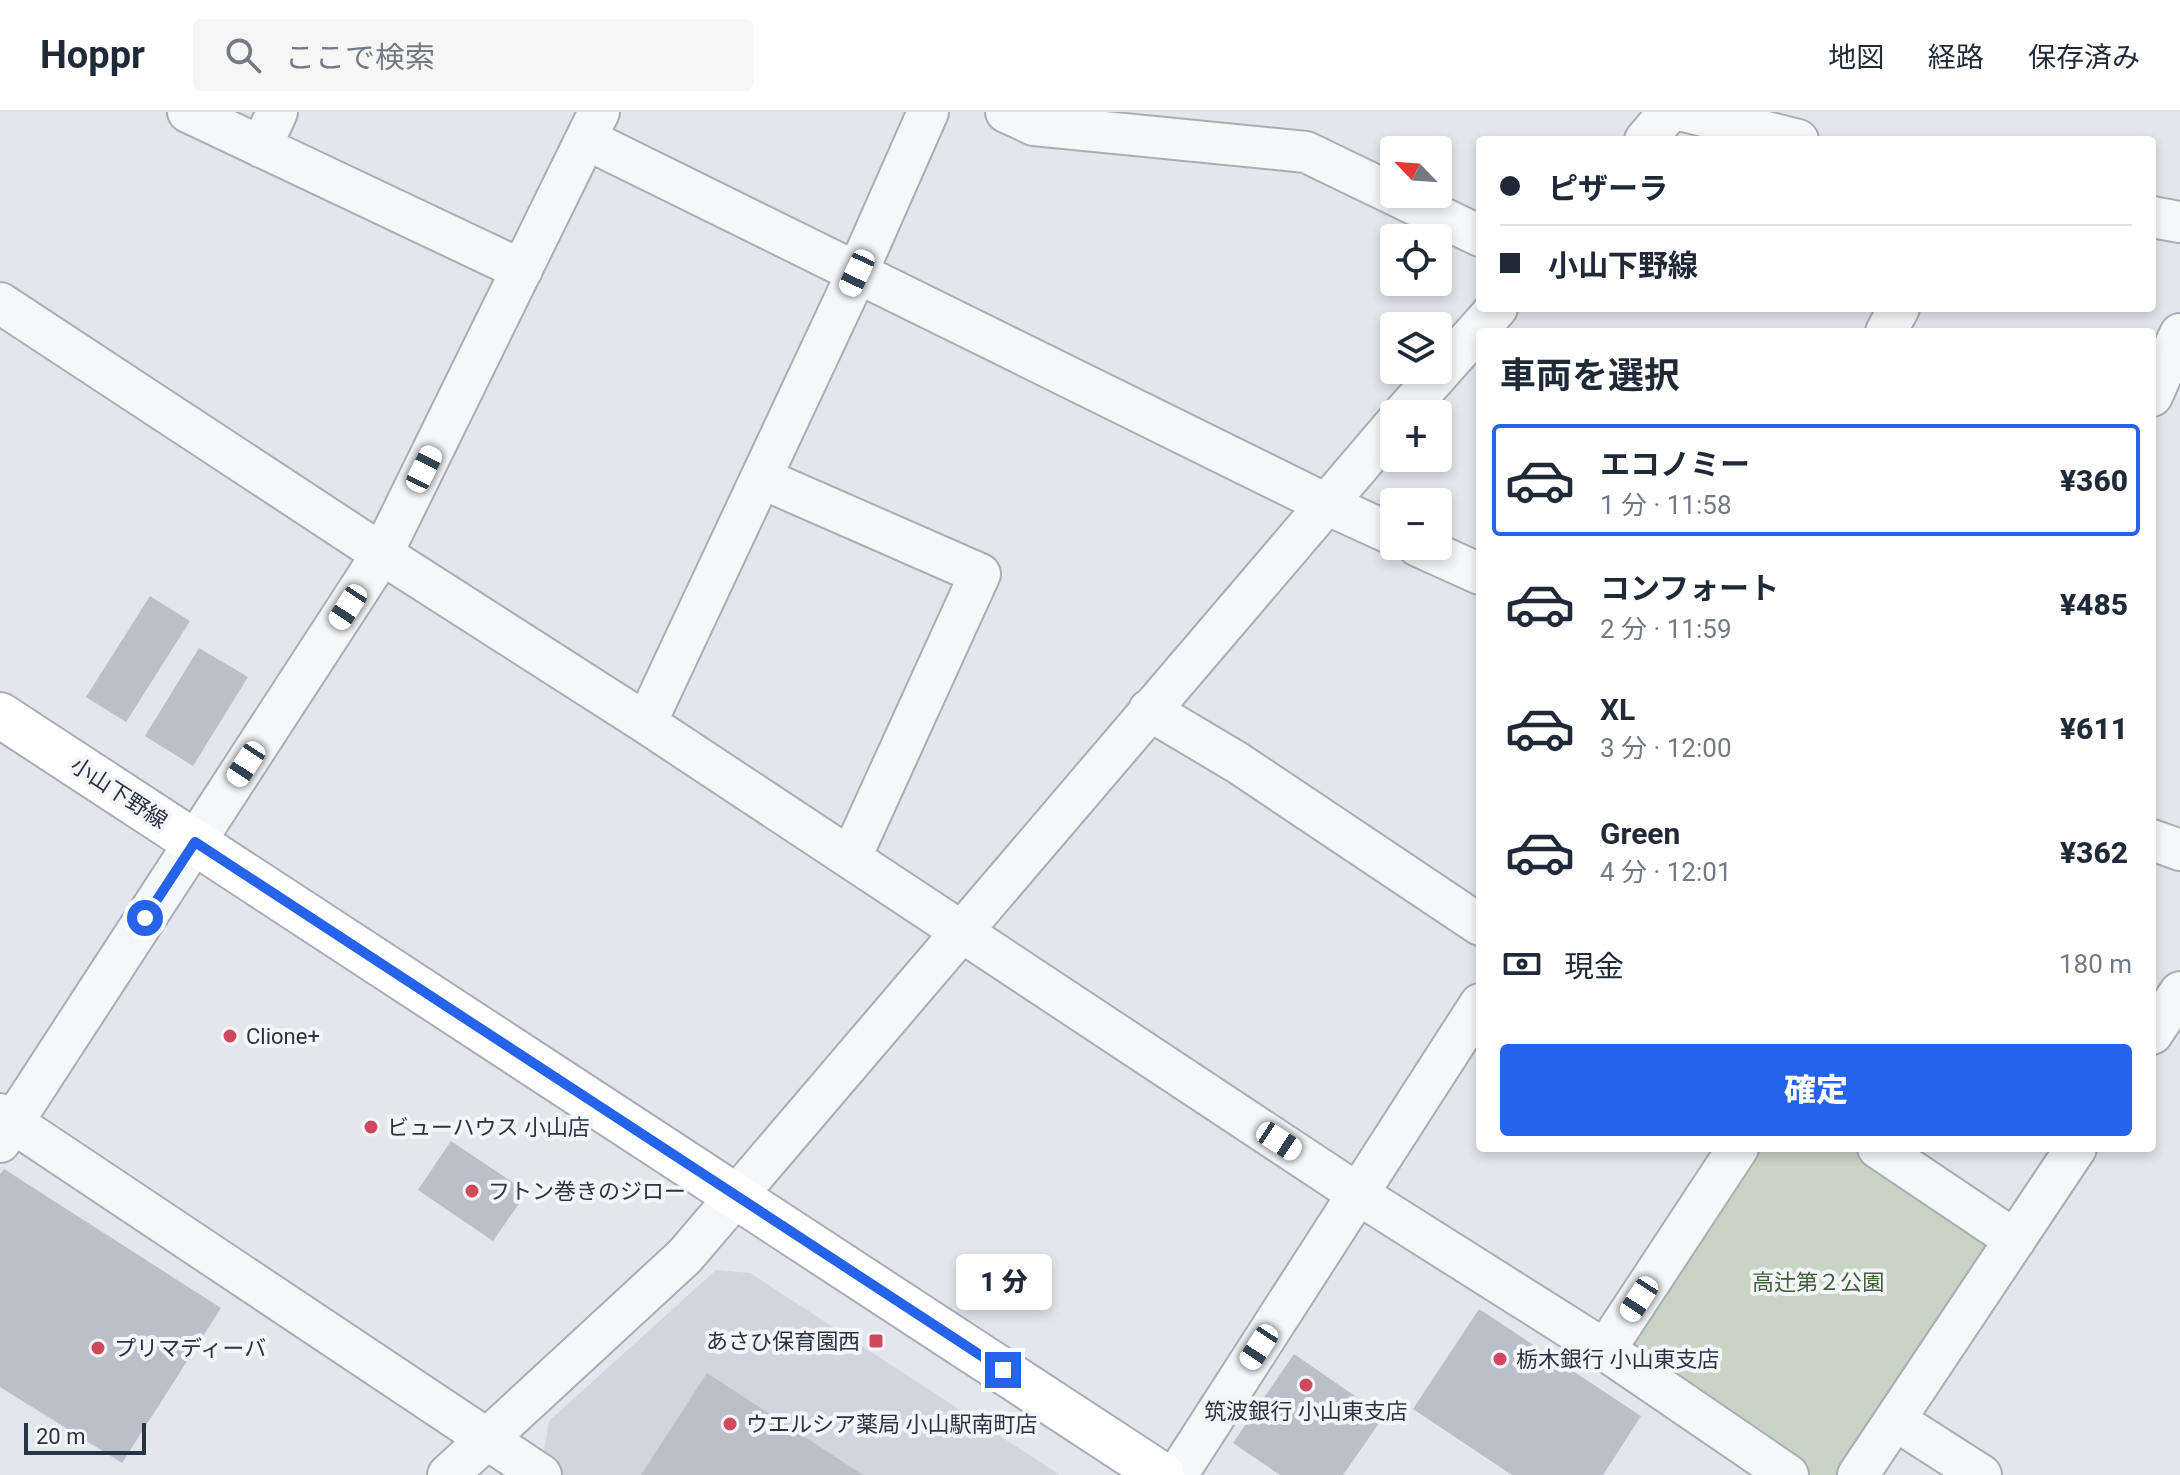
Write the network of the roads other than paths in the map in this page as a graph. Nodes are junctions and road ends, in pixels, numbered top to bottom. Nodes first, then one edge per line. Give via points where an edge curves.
1 (188, 112) edge
2 (928, 112) edge
3 (1006, 112) edge
4 (1669, 112) edge
5 (1688, 112) edge
6 (593, 125) edge
7 (269, 129) edge
8 (1648, 136) edge
9 (1782, 136) edge
10 (2156, 218) edge
11 (2180, 222) edge
12 (1476, 234) edge
13 (522, 270) junction
14 (857, 273) junction
15 (0, 303) edge
16 (1493, 312) edge
17 (1479, 328) edge
18 (1476, 332) edge
19 (2180, 334) edge
20 (2156, 387) edge
21 (1415, 400) edge
22 (1380, 441) edge
23 (761, 478) junction
24 (1324, 503) junction
25 (1380, 529) edge
26 (382, 554) junction
27 (1449, 560) edge
28 (1476, 572) edge
29 (1149, 710) junction
30 (0, 715) edge
31 (646, 723) junction
32 (2156, 841) edge
33 (195, 842) junction
34 (2180, 850) edge
35 (851, 857) junction
36 (1476, 922) edge
37 (963, 930) junction
38 (2180, 992) edge
39 (1476, 1010) edge
40 (2156, 1028) edge
41 (4, 1126) edge
42 (1735, 1152) edge
43 (1884, 1152) edge
44 (2073, 1152) edge
45 (1358, 1194) junction
46 (738, 1196) junction
47 (2015, 1240) junction
48 (1605, 1350) junction
49 (1895, 1420) junction
50 (489, 1439) junction
51 (448, 1475) edge
52 (541, 1475) edge
53 (1162, 1475) edge
54 (1177, 1475) edge
55 (1788, 1475) edge
56 (1858, 1475) edge
57 (1981, 1475) edge

1 - 7 street
2 - 14 street
3 - 12 street via 1034,125 1306,152
4 - 8 street
5 - 9 street
6 - 13 street
6 - 14 street
7 - 13 street
10 - 11 street
13 - 26 street
14 - 23 street
14 - 24 street
15 - 26 street
16 - 17 street
18 - 21 street
19 - 20 street
22 - 24 street
23 - 31 street
23 - 35 street via 980,574
24 - 25 street
24 - 29 street
26 - 31 street
26 - 33 street
27 - 28 street
29 - 36 street via 1238,763
29 - 37 street
30 - 33 main road, 小山下野線
31 - 35 street
32 - 34 street
33 - 41 street
33 - 46 main road, 小山下野線
35 - 37 street
37 - 45 street
37 - 46 street
38 - 40 street
39 - 45 street
41 - 50 street
42 - 48 street
43 - 47 street
44 - 47 street
45 - 48 street
45 - 54 street
46 - 50 street via 685,1256
46 - 53 main road, 小山下野線
47 - 49 street
48 - 55 street
49 - 56 street
49 - 57 street
50 - 51 street
50 - 52 street

